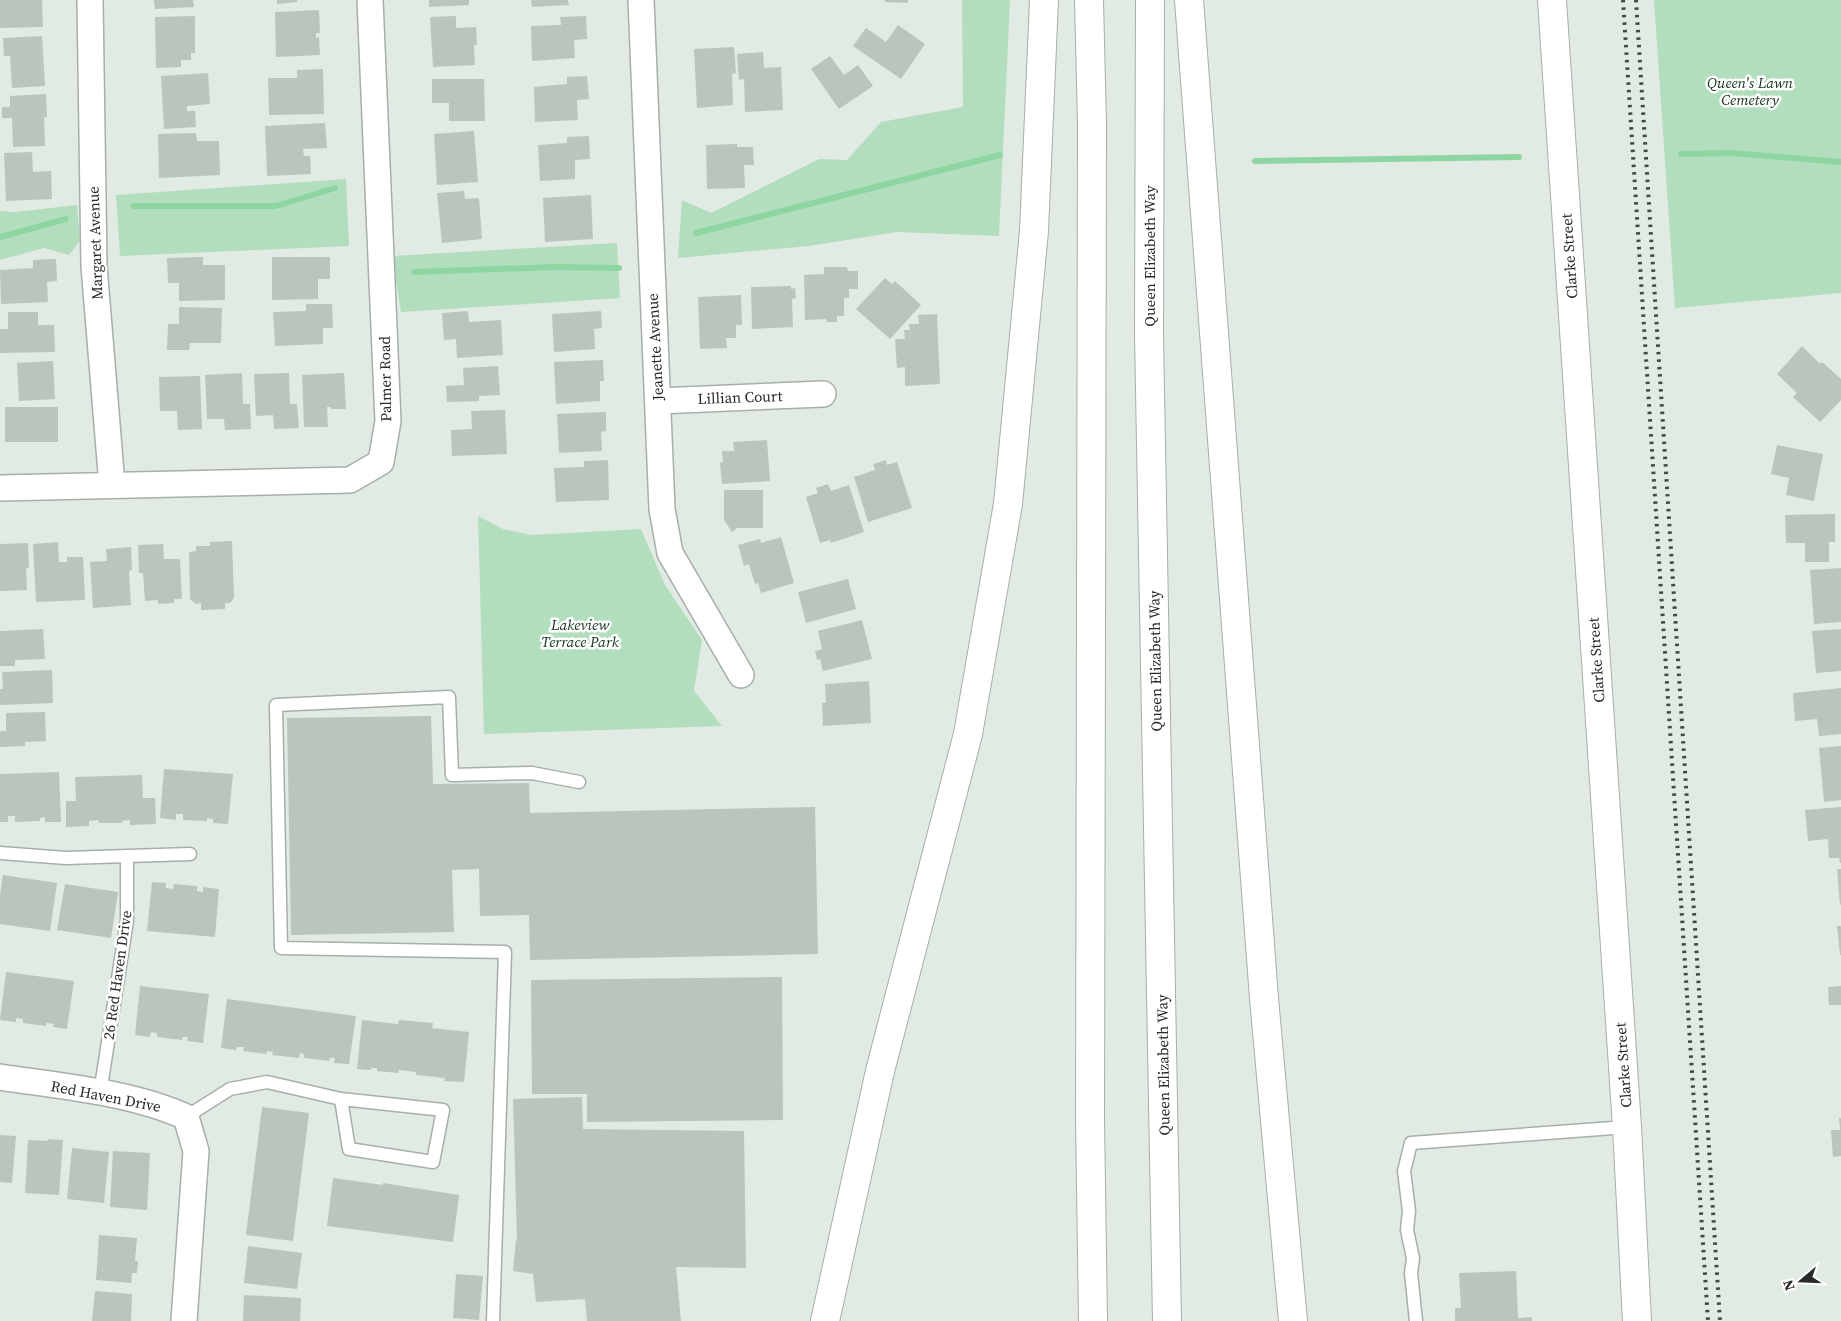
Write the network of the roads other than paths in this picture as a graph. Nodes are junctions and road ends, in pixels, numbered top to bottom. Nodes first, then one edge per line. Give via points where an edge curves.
1 (90, 0) edge
2 (370, 0) edge
3 (642, 0) edge
4 (1044, 0) edge
5 (1089, 0) edge
6 (1150, 0) edge
7 (1189, 0) edge
8 (1552, 0) edge
9 (823, 394) dead end
10 (658, 401) junction
11 (112, 485) junction
12 (0, 488) edge
13 (741, 675) dead end
14 (579, 782) dead end
15 (0, 854) edge
16 (190, 854) dead end
17 (126, 857) junction
18 (0, 1077) edge
19 (100, 1093) junction
20 (341, 1099) junction
21 (186, 1117) junction
22 (1627, 1126) junction
23 (184, 1321) edge
24 (493, 1321) edge
25 (825, 1321) edge
26 (1093, 1321) edge
27 (1167, 1321) edge
28 (1293, 1321) edge
29 (1416, 1321) edge
30 (1635, 1321) edge

1 - 11 street, Margaret Avenue via 94,266
2 - 11 street, Palmer Road via 388,420 382,462 350,480
3 - 10 street, Jeanette Avenue
4 - 25 main road via 1034,231 1008,504 968,734 880,1071
5 - 26 main road via 1092,124 1090,1119
6 - 27 main road, Queen Elizabeth Way via 1149,335
7 - 28 main road via 1264,998
8 - 22 main road, Clarke Street
9 - 10 street, Lillian Court
10 - 13 street, Jeanette Avenue via 662,509 670,553
11 - 12 street, Palmer Road
14 - 24 lane via 532,773 452,774 449,697 276,705 280,948 505,952
15 - 17 lane
16 - 17 lane
17 - 19 lane, 26 Red Haven Drive via 127,921
18 - 19 street, Red Haven Drive
19 - 21 street, Red Haven Drive via 164,1107
20 - 20 lane via 349,1149 432,1162 442,1110
20 - 21 lane via 267,1082 230,1089
21 - 23 street via 196,1151
22 - 29 lane via 1411,1143 1404,1171 1409,1211 1406,1230 1413,1258 1411,1273
22 - 30 main road, Clarke Street

